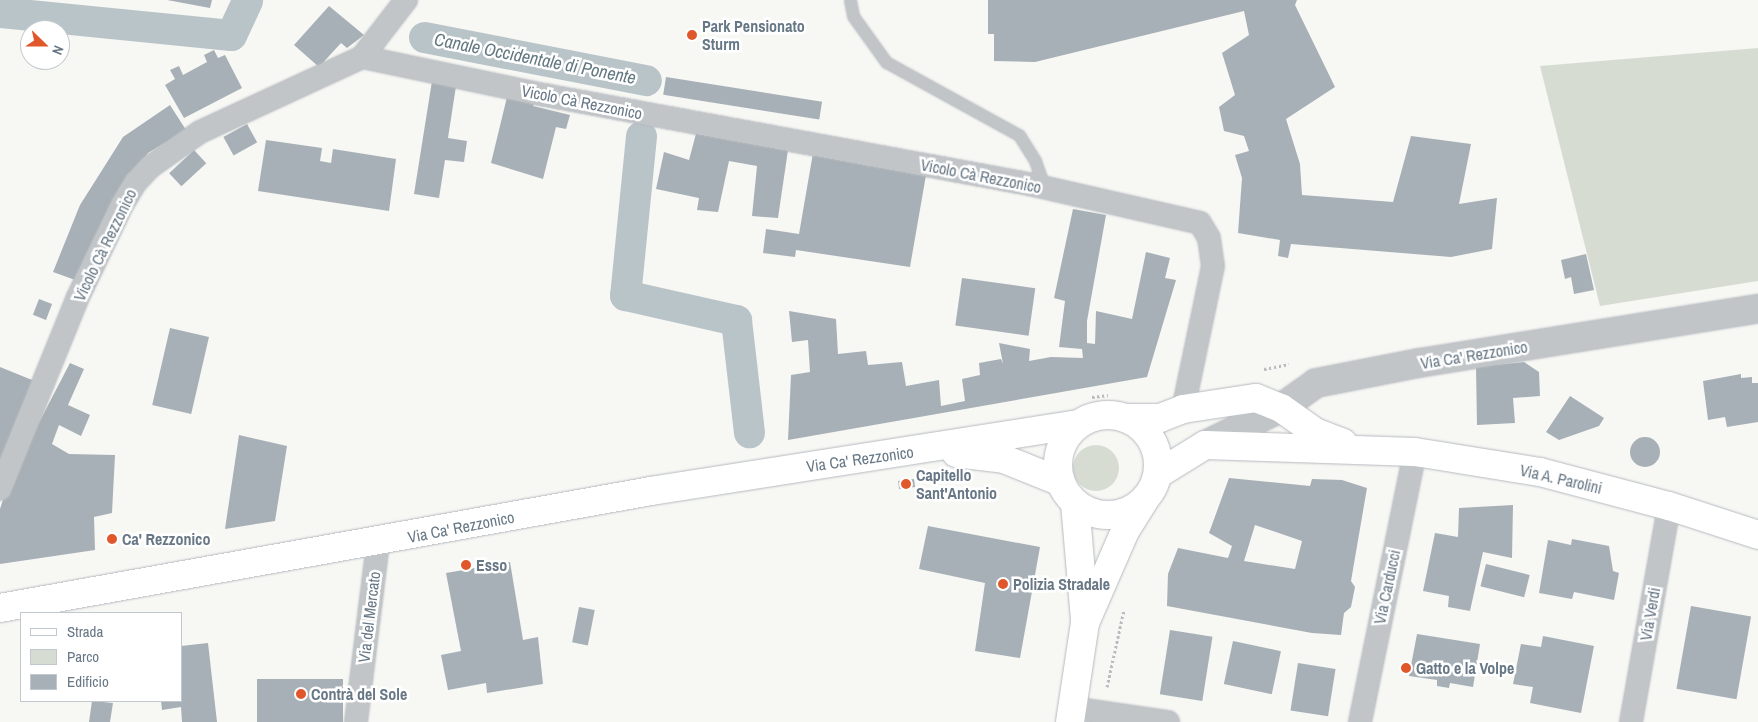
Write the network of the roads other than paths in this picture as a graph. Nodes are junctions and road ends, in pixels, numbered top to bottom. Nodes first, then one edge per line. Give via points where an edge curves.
1 (406, 0) edge
2 (850, 0) edge
3 (362, 57) junction
4 (1045, 188) junction
5 (1758, 309) edge
6 (1183, 408) junction
7 (1281, 408) junction
8 (1125, 418) junction
9 (1080, 424) junction
10 (1205, 445) junction
11 (922, 450) junction
12 (1358, 450) junction
13 (1415, 452) junction
14 (1158, 474) junction
15 (0, 489) edge
16 (1068, 492) junction
17 (1145, 498) junction
18 (1669, 506) junction
19 (1758, 535) edge
20 (378, 542) junction
21 (0, 608) edge
22 (1085, 623) junction
23 (1071, 715) edge
24 (356, 722) edge
25 (1168, 722) edge
26 (1360, 722) edge
27 (1631, 722) edge

1 - 3 street
2 - 4 lane via 853,16 886,62 1019,135 1035,161
3 - 4 street, Vicolo Cà Rezzonico via 534,93
3 - 15 street, Vicolo Cà Rezzonico via 200,132 150,167 136,182 122,204 77,299
4 - 6 street, Vicolo Cà Rezzonico via 1200,223 1209,238 1213,266
5 - 7 street, Via Ca' Rezzonico via 1316,382
6 - 7 main road, Via A. Parolini via 1256,398
6 - 8 main road, Via A. Parolini via 1160,418
7 - 10 street, Via Ca' Rezzonico
7 - 12 main road, Via A. Parolini via 1315,432
8 - 9 main road, Via Ca' Rezzonico via 1094,417
8 - 14 main road via 1138,425 1149,437 1156,451
9 - 11 main road, Via Ca' Rezzonico
9 - 16 main road via 1070,433 1061,450 1058,469
10 - 12 main road, Via A. Parolini
10 - 14 main road
11 - 16 main road, Via Ca' Rezzonico via 992,456
11 - 20 main road, Via Ca' Rezzonico via 652,491
12 - 13 main road, Via A. Parolini
13 - 18 main road, Via A. Parolini via 1540,472
13 - 26 street, Via Carducci
14 - 17 main road
16 - 17 main road, Via Ca' Rezzonico via 1103,515 1133,508
16 - 22 main road
17 - 22 main road via 1125,531
18 - 19 main road, Via A. Parolini
18 - 27 street, Via Verdi
20 - 21 main road, Via Ca' Rezzonico
20 - 24 street, Via del Mercato
22 - 23 main road
23 - 25 street via 1102,713

